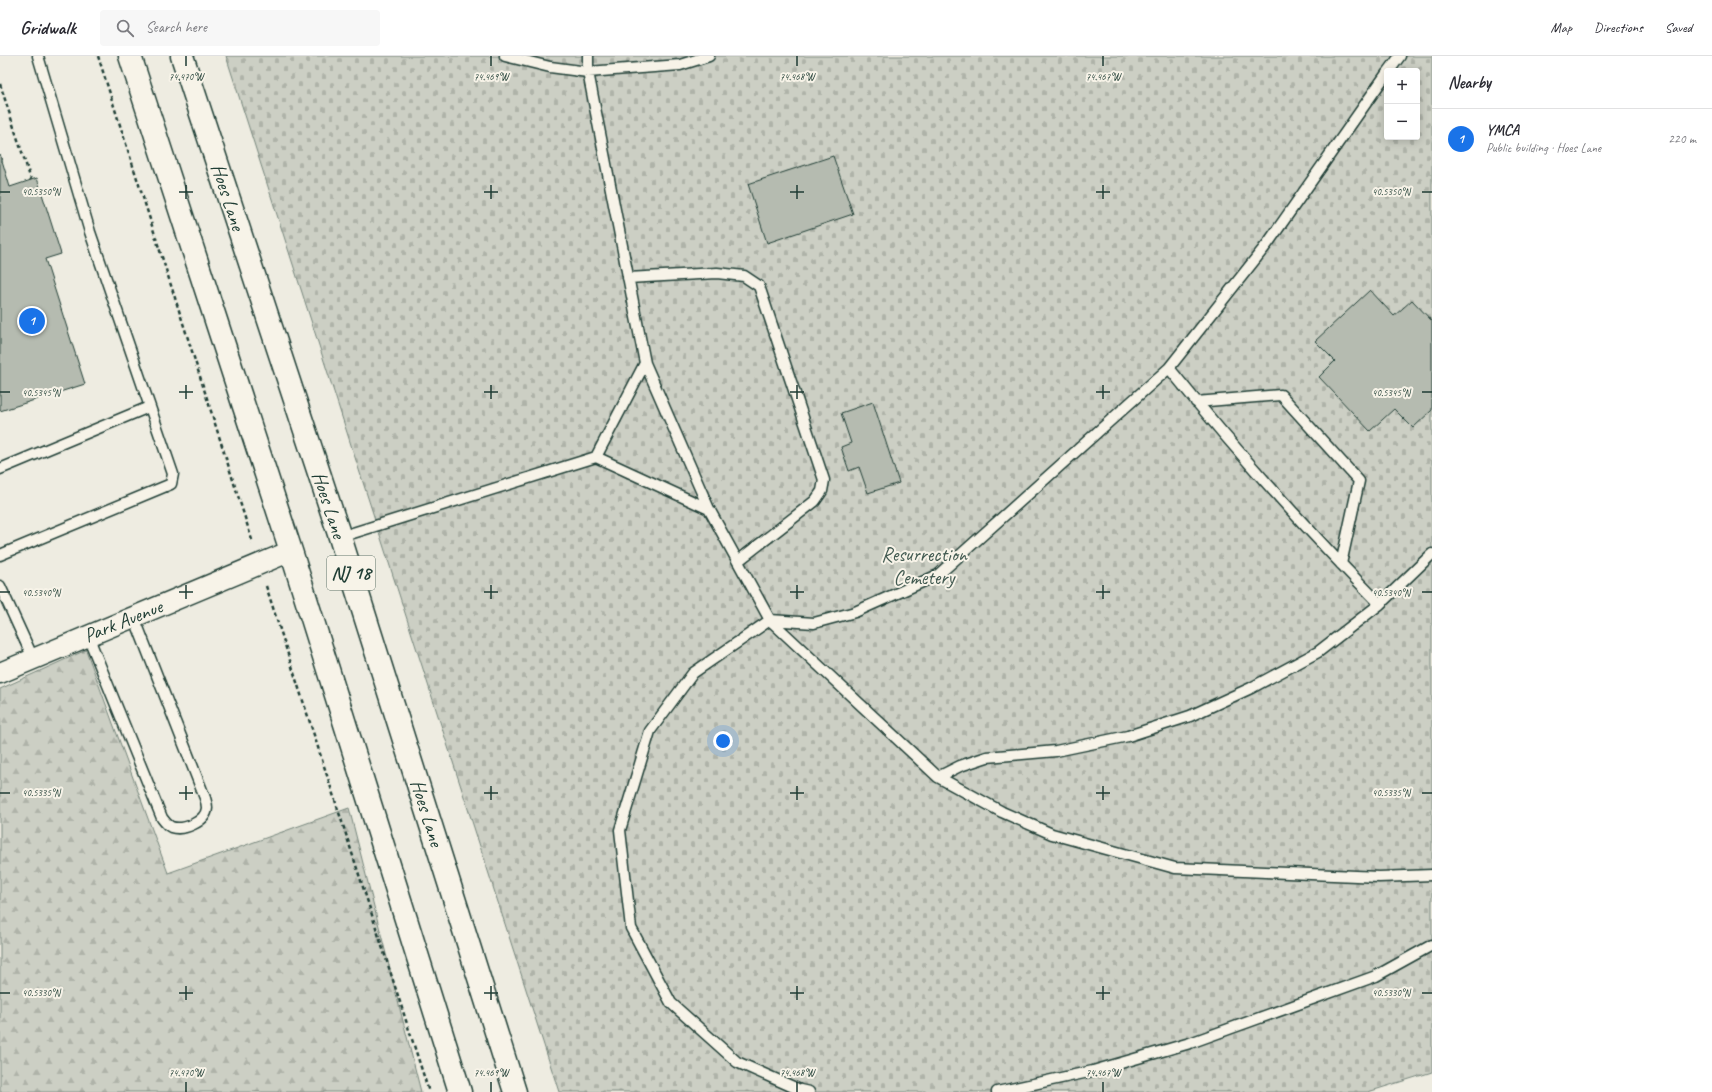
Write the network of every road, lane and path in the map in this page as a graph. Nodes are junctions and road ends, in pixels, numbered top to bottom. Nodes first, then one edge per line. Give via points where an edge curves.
1 (38, 56) edge
2 (130, 56) edge
3 (182, 56) edge
4 (505, 56) edge
5 (588, 56) edge
6 (709, 56) edge
7 (1400, 56) edge
8 (1391, 68) edge
9 (588, 72) junction
10 (1384, 78) edge
11 (0, 84) edge
12 (31, 180) dead end
13 (628, 278) junction
14 (645, 363) junction
15 (1169, 368) junction
16 (1196, 402) junction
17 (149, 407) junction
18 (596, 457) junction
19 (0, 469) edge
20 (709, 509) junction
21 (340, 537) junction
22 (291, 551) junction
23 (1432, 554) edge
24 (0, 555) edge
25 (738, 561) junction
26 (1341, 564) junction
27 (0, 586) edge
28 (1380, 604) junction
29 (134, 617) junction
30 (770, 620) junction
31 (88, 636) junction
32 (33, 658) junction
33 (0, 673) edge
34 (938, 777) junction
35 (1432, 875) edge
36 (1432, 945) edge
37 (460, 1092) edge
38 (515, 1092) edge
39 (809, 1092) edge
40 (997, 1092) edge

1 - 17 lane via 90,232
2 - 22 highway, NJ 18
3 - 21 highway, Hoes Lane / NJ 18
4 - 9 lane via 550,67
5 - 9 lane
6 - 9 lane via 680,65
7 - 8 lane
9 - 13 lane
10 - 15 lane via 1268,243
11 - 12 path
13 - 14 lane
13 - 25 lane via 717,273 744,276 759,286 824,480 822,492 815,502
14 - 18 lane
14 - 20 lane
15 - 16 lane
15 - 30 lane via 938,575 848,614 814,623
16 - 26 lane
16 - 26 lane via 1281,395 1359,482
17 - 19 lane
17 - 24 lane via 173,474 171,484
18 - 20 lane
18 - 21 lane
20 - 25 lane
21 - 38 highway, Hoes Lane / NJ 18
22 - 29 street, Park Avenue
22 - 37 highway, NJ 18
23 - 28 lane
25 - 30 lane
26 - 28 lane
27 - 32 lane
28 - 34 lane via 1318,652 1190,716 1128,736 1064,749 987,757
29 - 31 street, Park Avenue
29 - 31 lane via 205,798 207,808 198,822 173,828 162,818
30 - 34 lane
30 - 39 lane via 693,673 650,731 620,830 631,928 670,1003 736,1062
31 - 32 street, Park Avenue
32 - 33 street, Park Avenue
34 - 35 lane via 1002,812 1052,834 1175,868 1379,877
36 - 40 lane via 1376,976 1190,1043 1094,1071

